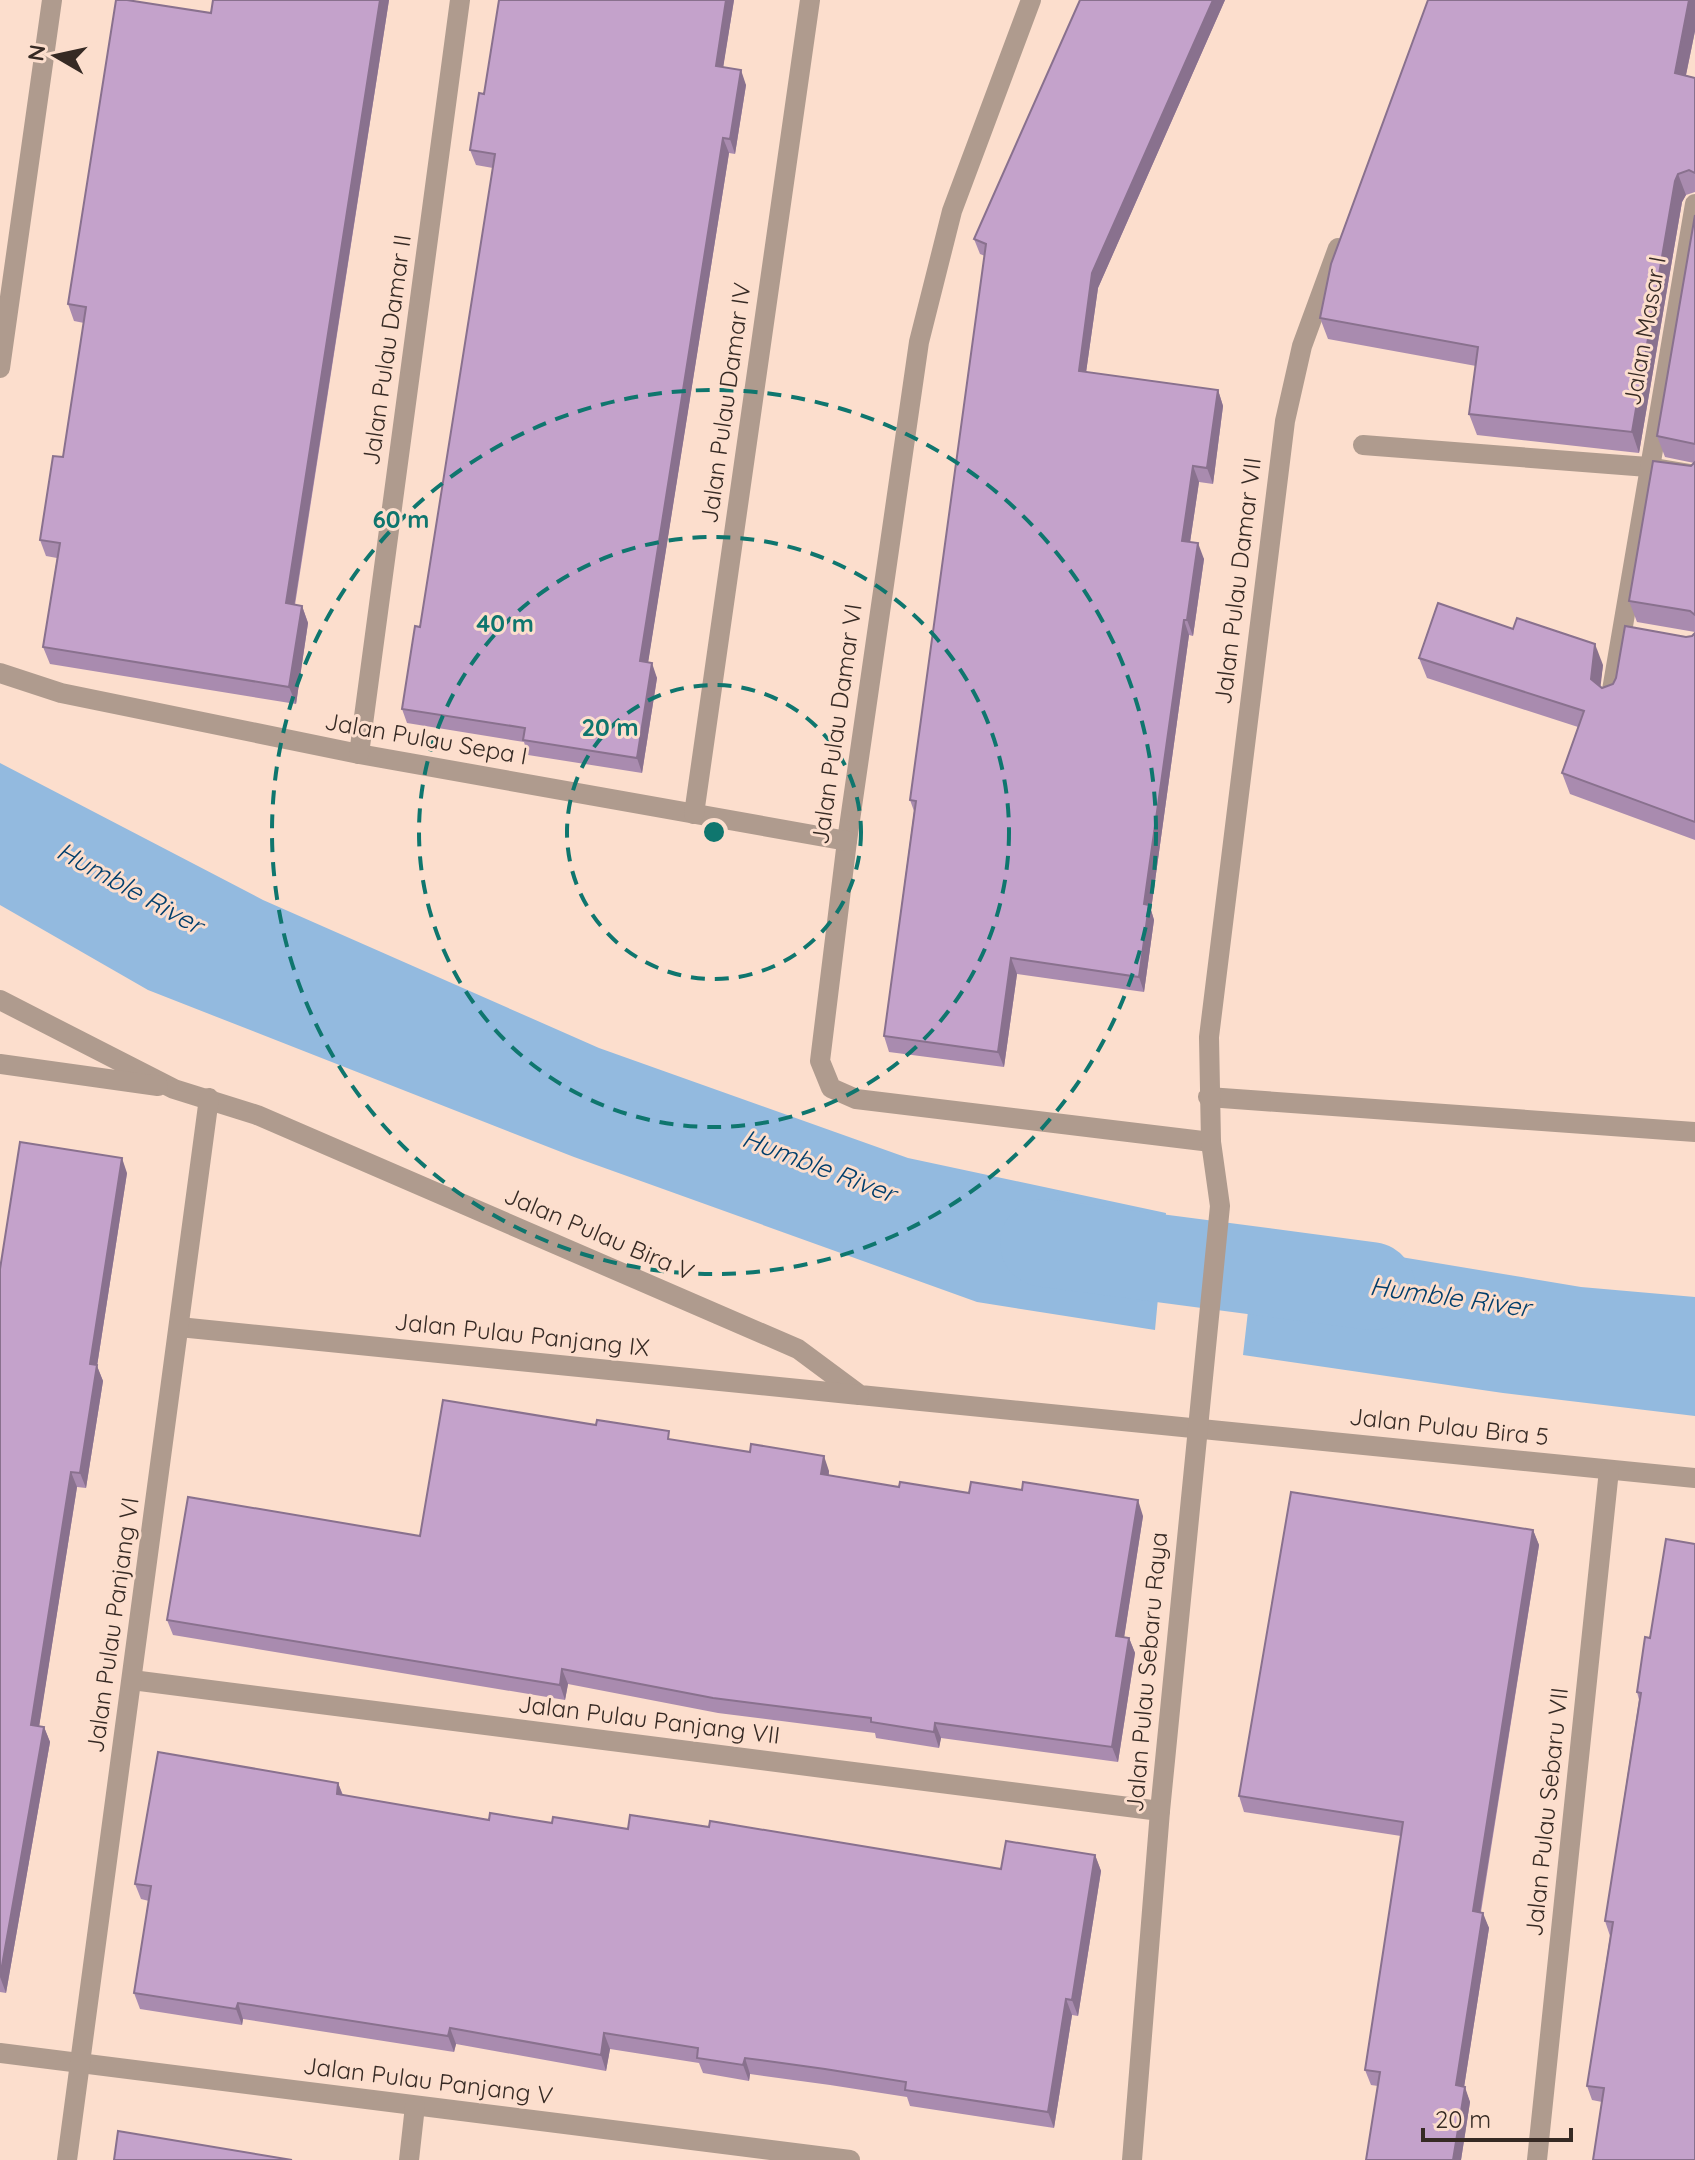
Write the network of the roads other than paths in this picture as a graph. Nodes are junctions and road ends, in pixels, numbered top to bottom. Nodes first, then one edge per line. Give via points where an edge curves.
1 (52, 0) edge
2 (460, 0) edge
3 (810, 0) edge
4 (1031, 0) edge
5 (1695, 204) edge
6 (1345, 230) edge
7 (0, 368) edge
8 (1363, 445) dead end
9 (1648, 467) junction
10 (1695, 475) edge
11 (0, 673) edge
12 (1611, 696) edge
13 (359, 754) junction
14 (694, 814) junction
15 (847, 841) junction
16 (0, 1000) edge
17 (0, 1064) edge
18 (174, 1089) junction
19 (1208, 1097) junction
20 (209, 1098) junction
21 (1695, 1132) edge
22 (1211, 1142) junction
23 (1220, 1198) joint
24 (179, 1327) junction
25 (860, 1395) junction
26 (1197, 1427) junction
27 (1609, 1470) junction
28 (1695, 1478) edge
29 (132, 1680) junction
30 (1160, 1811) junction
31 (0, 2053) edge
32 (80, 2063) junction
33 (415, 2106) junction
34 (754, 2154) edge
35 (67, 2160) edge
36 (409, 2160) edge
37 (850, 2160) edge
38 (1132, 2160) edge
39 (1537, 2160) edge

1 - 7 street
2 - 13 street, Jalan Pulau Damar II
3 - 14 street, Jalan Pulau Damar IV
4 - 15 street, Jalan Pulau Damar VI via 952,211 919,342
5 - 9 street, Jalan Masar I
6 - 19 street, Jalan Pulau Damar VII via 1302,346 1285,421 1211,1021
8 - 9 street
9 - 10 street
9 - 12 street, Jalan Masar I via 1629,634
11 - 13 street, Jalan Pulau Sepa I via 61,693
13 - 14 street, Jalan Pulau Sepa I
14 - 15 street, Jalan Pulau Sepa I
15 - 22 street, Jalan Pulau Damar VI via 820,1061 831,1088 856,1099
16 - 18 street, Jalan Pulau Bira V
17 - 18 street
18 - 20 street, Jalan Pulau Bira V
19 - 21 street
19 - 22 street, Jalan Pulau Damar VII
20 - 24 street, Jalan Pulau Panjang VI
20 - 25 street, Jalan Pulau Bira V via 798,1349
22 - 23 street, Jalan Pulau Damar VII
23 - 26 street, Jalan Pulau Sebaru Raya
24 - 25 street, Jalan Pulau Panjang IX
24 - 29 street, Jalan Pulau Panjang VI
25 - 26 street
26 - 27 street, Jalan Pulau Bira 5
26 - 30 street, Jalan Pulau Sebaru Raya
27 - 28 street, Jalan Pulau Bira 5
27 - 39 street, Jalan Pulau Sebaru VII
29 - 30 street, Jalan Pulau Panjang VII
29 - 32 street, Jalan Pulau Panjang VI
30 - 38 street, Jalan Pulau Sebaru Raya
31 - 32 street, Jalan Pulau Panjang V
32 - 33 street, Jalan Pulau Panjang V
32 - 35 street, Jalan Pulau Panjang VI
33 - 34 street, Jalan Pulau Panjang V
33 - 36 street
34 - 37 street, Jalan Pulau Panjang V

